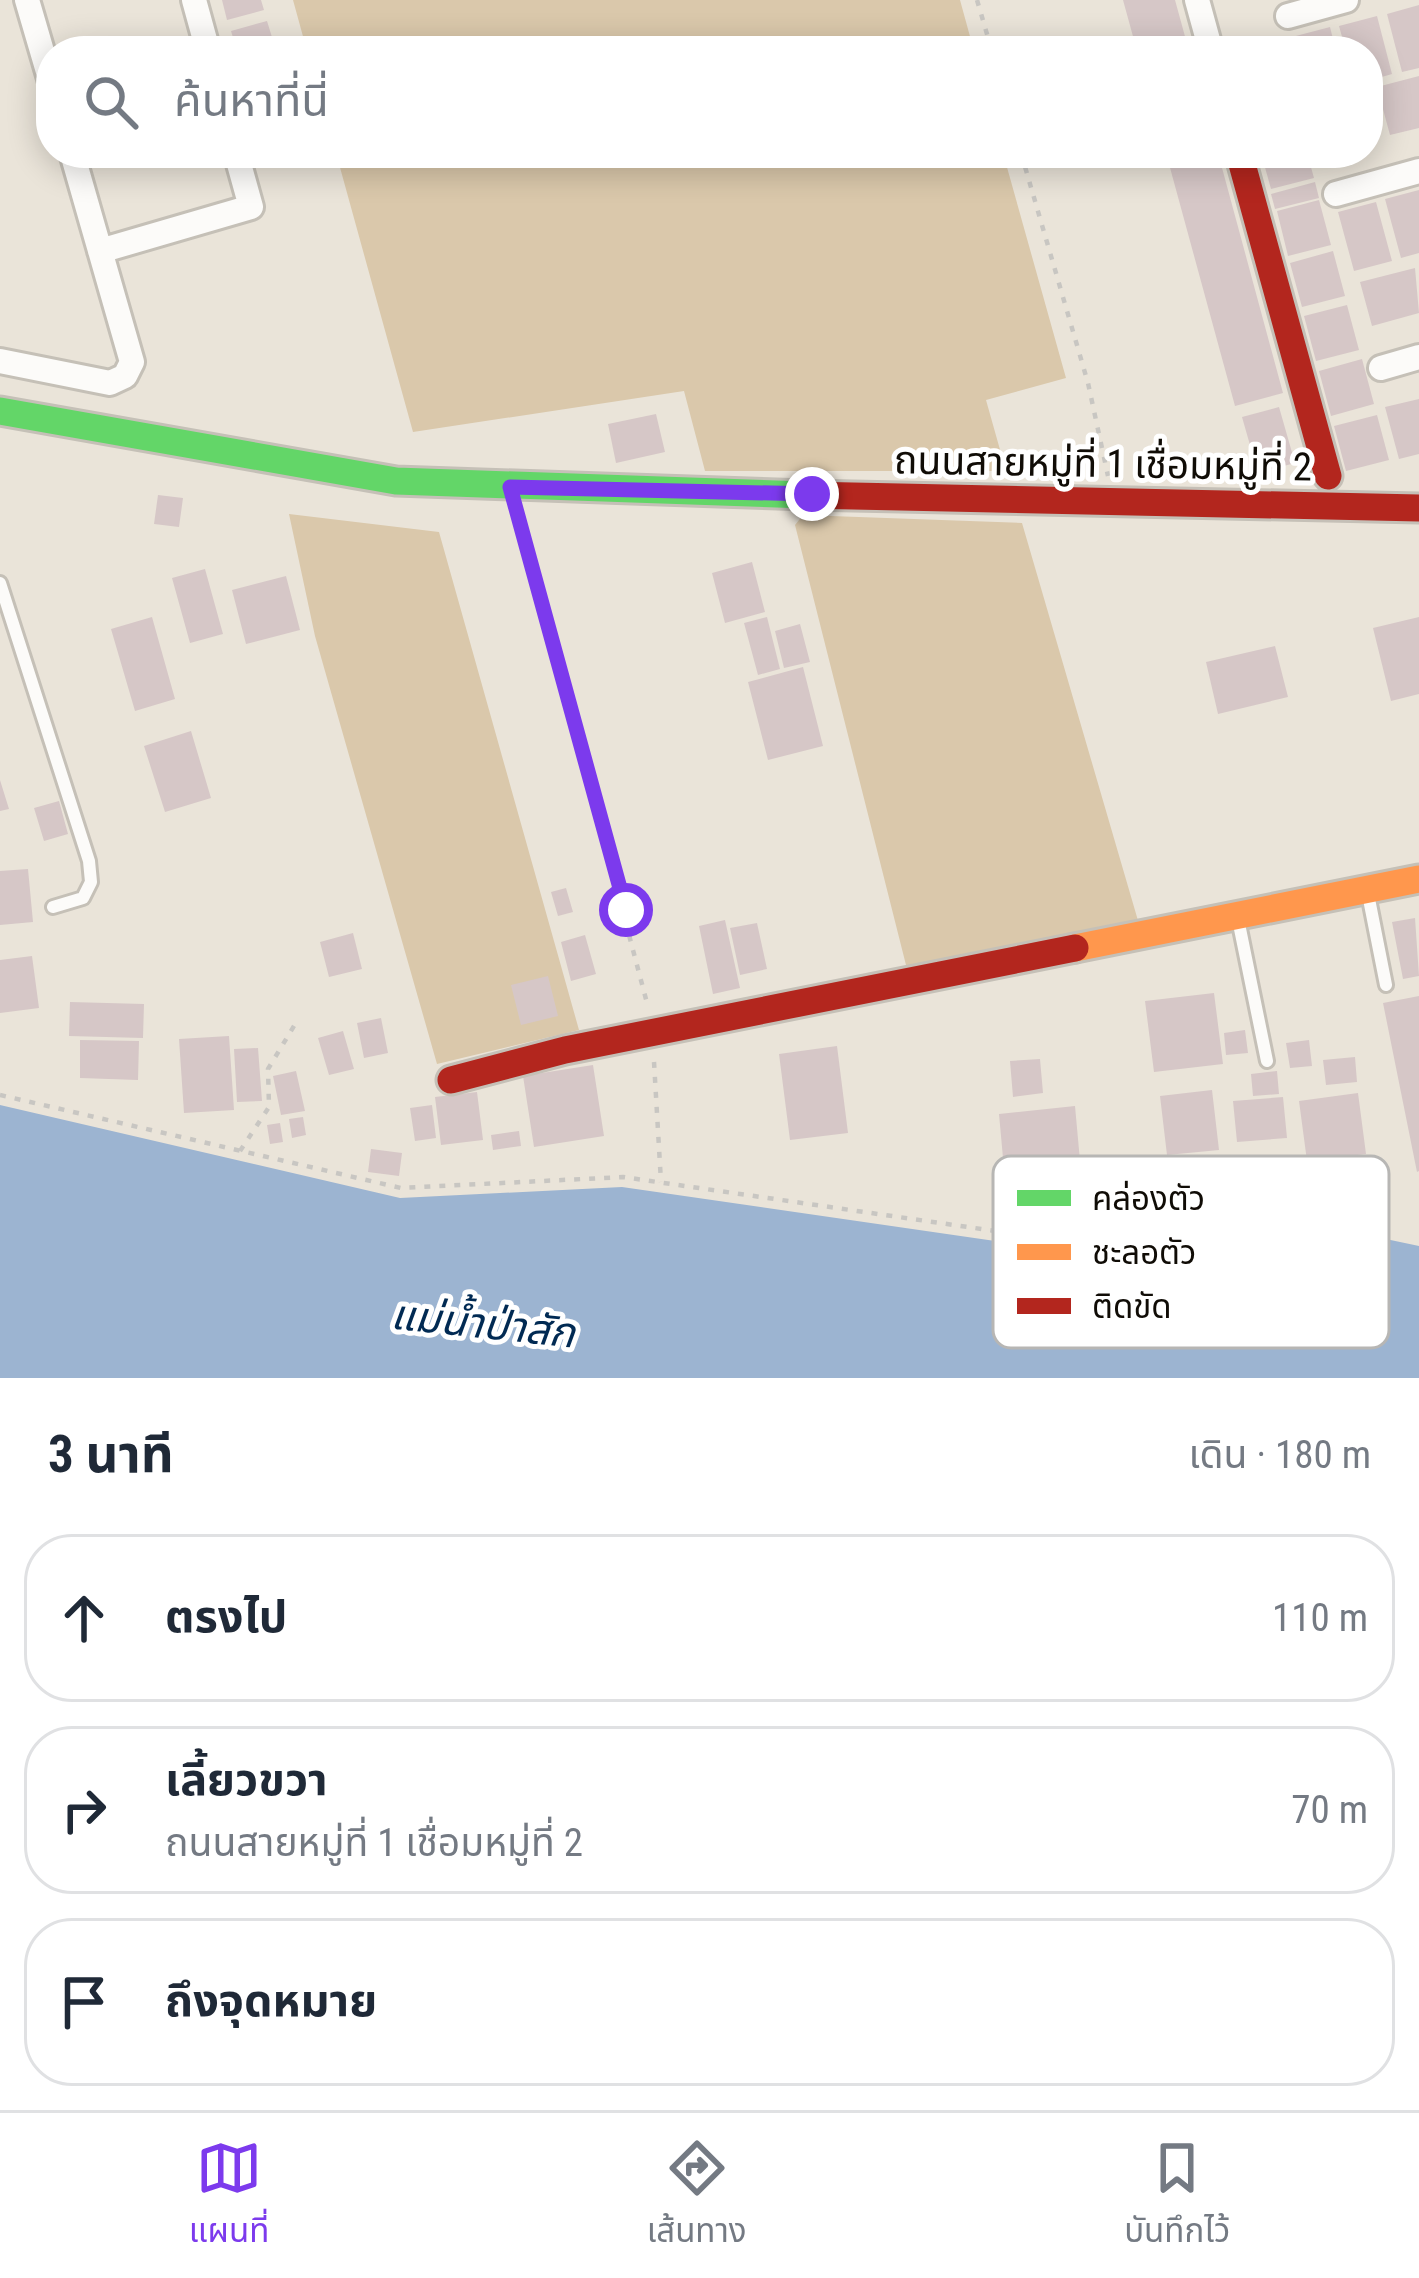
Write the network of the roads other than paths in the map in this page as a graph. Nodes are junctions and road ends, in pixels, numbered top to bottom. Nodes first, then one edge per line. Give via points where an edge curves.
1 (27, 0) edge
2 (194, 0) edge
3 (1197, 0) edge
4 (1346, 0) edge
5 (1288, 16) dead end
6 (38, 36) edge
7 (204, 36) edge
8 (1207, 36) edge
9 (75, 168) edge
10 (240, 168) edge
11 (1243, 168) edge
12 (1419, 171) edge
13 (1336, 194) dead end
14 (100, 250) junction
15 (1419, 357) edge
16 (0, 361) edge
17 (1381, 368) dead end
18 (0, 411) edge
19 (1328, 476) dead end
20 (1419, 508) edge
21 (0, 583) edge
22 (1419, 879) edge
23 (1366, 887) junction
24 (53, 907) dead end
25 (1236, 912) junction
26 (1386, 985) dead end
27 (1267, 1061) dead end
28 (451, 1080) dead end

1 - 6 street
2 - 7 street
3 - 8 street
4 - 5 street
9 - 14 street
10 - 14 street via 251,207
11 - 19 street
12 - 13 street
14 - 16 street via 132,362 125,376 110,383
15 - 17 street
18 - 20 street, ถนนสายหมู่ที่ 1 เชื่อมหมู่ที่ 2 via 396,481
21 - 24 lane via 89,861 83,898
22 - 23 street
23 - 25 street
23 - 26 lane
25 - 27 lane
25 - 28 street

